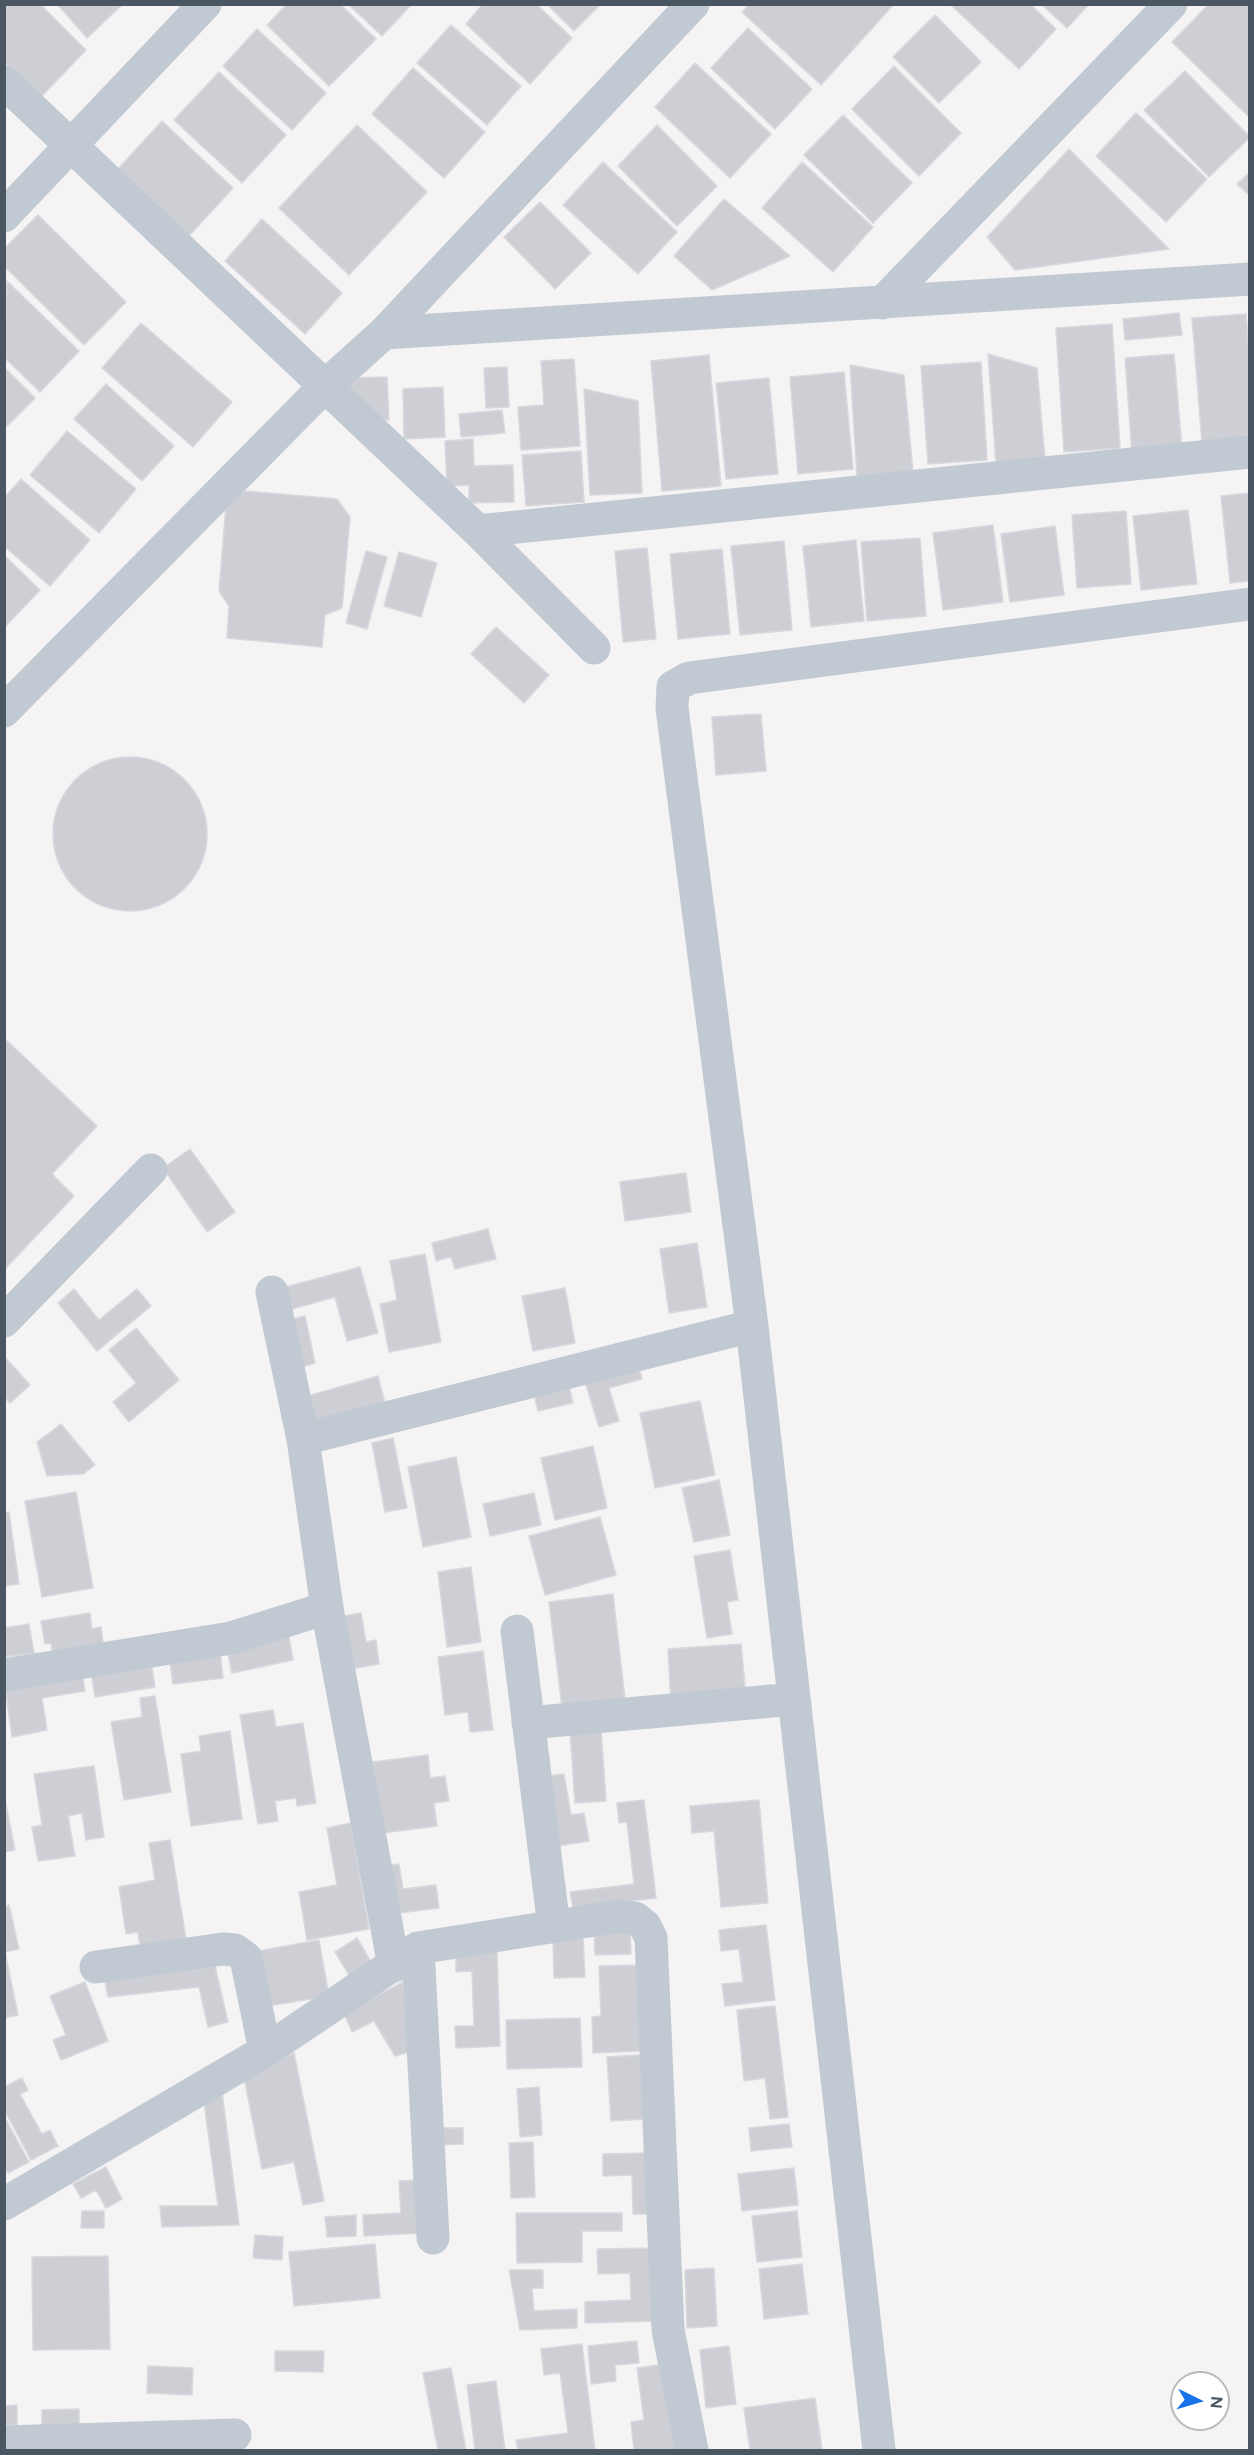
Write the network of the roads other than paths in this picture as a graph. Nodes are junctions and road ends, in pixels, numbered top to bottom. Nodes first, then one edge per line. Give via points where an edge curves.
1 (205, 4) edge
2 (693, 4) edge
3 (1171, 4) edge
4 (4, 82) edge
5 (72, 147) junction
6 (4, 216) edge
7 (1250, 279) edge
8 (882, 303) junction
9 (384, 333) junction
10 (324, 387) junction
11 (1250, 453) edge
12 (478, 531) junction
13 (1250, 604) edge
14 (594, 648) dead end
15 (4, 711) edge
16 (151, 1170) dead end
17 (272, 1292) dead end
18 (4, 1321) edge
19 (752, 1326) junction
20 (303, 1439) junction
21 (327, 1608) junction
22 (517, 1631) dead end
23 (4, 1675) edge
24 (794, 1699) junction
25 (528, 1723) junction
26 (554, 1927) junction
27 (406, 1957) junction
28 (96, 1967) dead end
29 (265, 2051) junction
30 (4, 2204) edge
31 (433, 2238) dead end
32 (235, 2435) dead end
33 (4, 2442) edge
34 (692, 2451) edge
35 (879, 2451) edge

1 - 5 street
2 - 9 street
3 - 8 street
4 - 5 street
5 - 6 street
5 - 10 street
7 - 8 street
8 - 9 street
9 - 10 street
10 - 12 street
10 - 15 street
11 - 12 street
12 - 14 street
13 - 19 street via 689,678 674,687 672,708
16 - 18 street
17 - 20 street
19 - 20 street
19 - 24 street
20 - 21 street
21 - 23 street via 231,1638
21 - 27 street
22 - 25 street
24 - 25 street
24 - 35 street
25 - 26 street
26 - 27 street
26 - 34 street via 620,1916 635,1918 651,1938 668,2330
27 - 29 street
27 - 31 street
28 - 29 street via 223,1948 235,1950 246,1958
29 - 30 street
32 - 33 street

